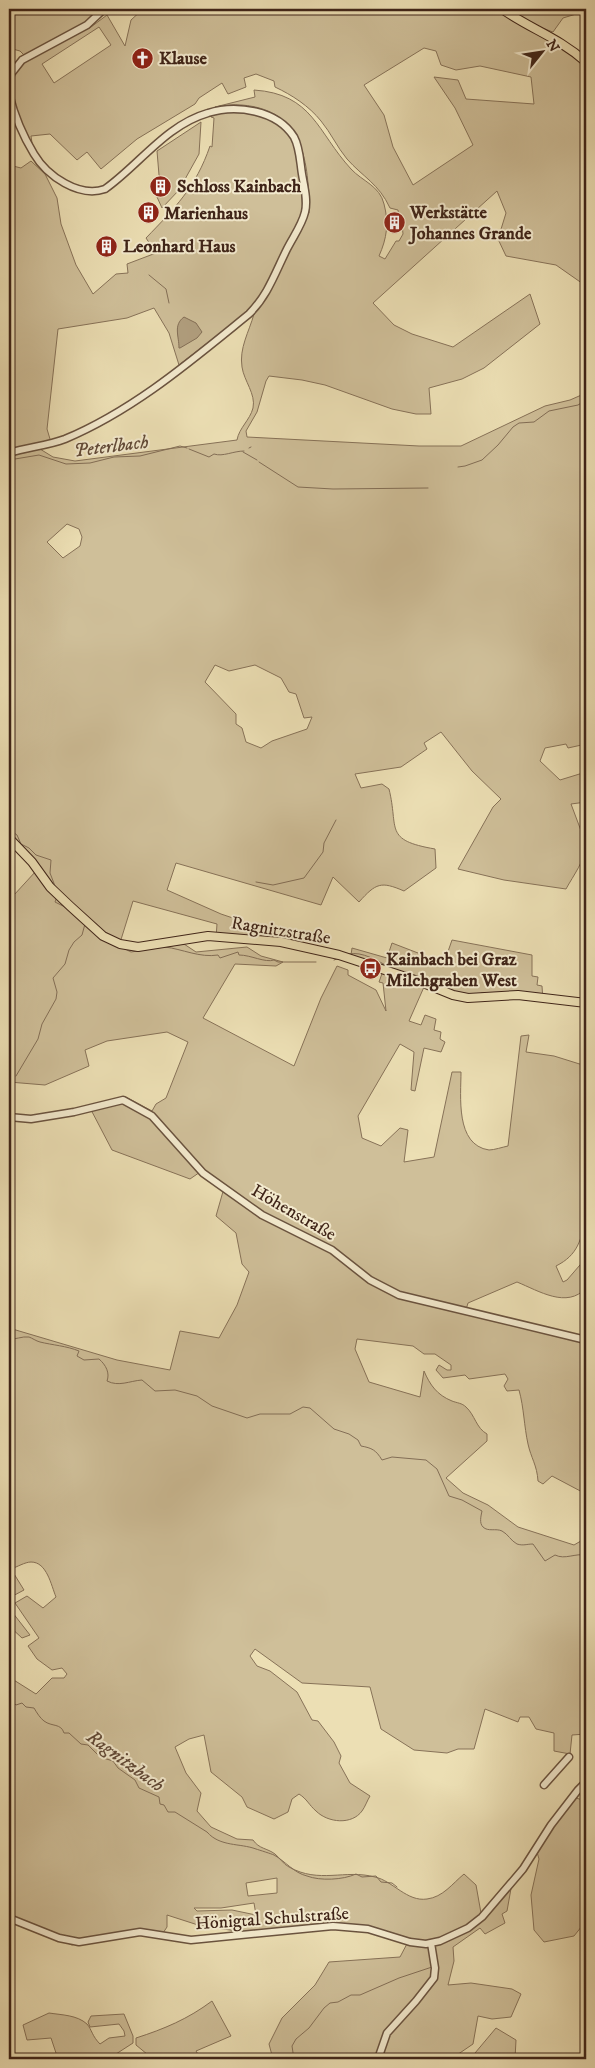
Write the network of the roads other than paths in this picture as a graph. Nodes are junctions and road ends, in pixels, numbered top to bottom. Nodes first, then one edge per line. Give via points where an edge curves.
1 (104, 9) edge
2 (502, 9) edge
3 (586, 62) edge
4 (10, 75) edge
5 (9, 86) edge
6 (9, 94) edge
7 (9, 453) edge
8 (9, 838) edge
9 (586, 1003) edge
10 (9, 1117) edge
11 (586, 1340) edge
12 (569, 1757) dead end
13 (586, 1782) edge
14 (544, 1785) dead end
15 (9, 1918) edge
16 (431, 1943) junction
17 (378, 2059) edge

1 - 4 street via 87,25 22,60
2 - 3 main road via 561,42
4 - 5 street
6 - 7 street via 34,156 66,184 88,192 105,189 154,145 206,113 241,109 262,114 285,127 293,136 299,151 306,204 272,283 249,314 172,376 122,411 61,440
8 - 9 main road, Ragnitzstraße via 32,862 50,888 102,936 120,944 138,947 208,936 281,942 339,955 461,997 518,995
10 - 11 street, Höhenstraße via 31,1119 123,1100 152,1116 203,1173 262,1215 332,1250 370,1280 399,1295
12 - 14 street
13 - 16 street, Hönigtal Schulstraße via 482,1917 450,1938
15 - 16 street, Hönigtal Schulstraße via 59,1938 79,1942 140,1932 191,1940 333,1926 357,1927 410,1942
16 - 17 street via 434,1978 387,2033

